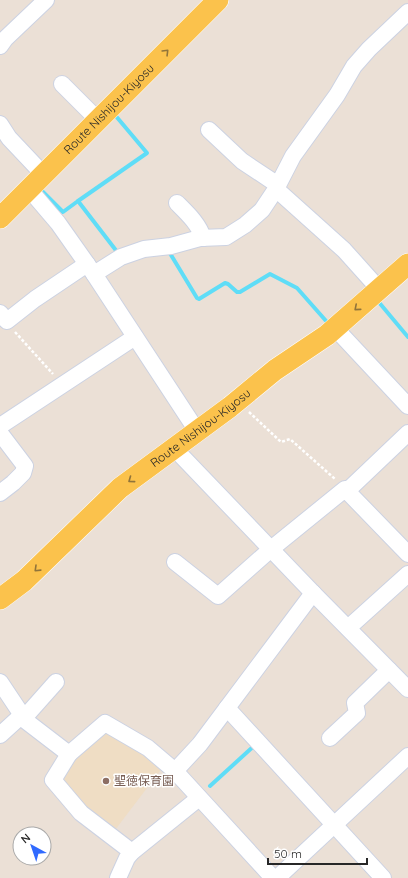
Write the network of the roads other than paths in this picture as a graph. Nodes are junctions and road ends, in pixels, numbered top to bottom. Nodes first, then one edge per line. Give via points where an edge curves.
1 (46, 0) edge
2 (216, 1) edge
3 (408, 12) edge
4 (0, 46) edge
5 (62, 84) dead end
6 (98, 120) junction
7 (0, 124) edge
8 (209, 130) dead end
9 (36, 181) junction
10 (277, 187) junction
11 (177, 203) dead end
12 (0, 218) edge
13 (203, 238) junction
14 (408, 264) edge
15 (91, 269) junction
16 (379, 289) junction
17 (4, 317) edge
18 (335, 328) junction
19 (135, 337) junction
20 (408, 406) edge
21 (0, 426) edge
22 (197, 431) junction
23 (0, 433) edge
24 (408, 433) edge
25 (174, 448) junction
26 (346, 490) junction
27 (0, 493) edge
28 (271, 549) junction
29 (408, 554) edge
30 (175, 562) dead end
31 (408, 574) edge
32 (313, 593) junction
33 (0, 599) edge
34 (348, 628) junction
35 (389, 670) junction
36 (0, 682) edge
37 (56, 682) dead end
38 (408, 689) edge
39 (227, 708) junction
40 (23, 717) junction
41 (0, 735) edge
42 (330, 738) dead end
43 (69, 754) junction
44 (408, 756) edge
45 (175, 772) junction
46 (199, 798) junction
47 (335, 824) junction
48 (132, 852) junction
49 (118, 878) edge
50 (273, 878) edge
51 (277, 878) edge
52 (383, 878) edge

1 - 4 street
6 -> 2 main road, Route Nishijou-Kiyosu
3 - 10 street via 354,66 293,156
5 - 6 street
6 - 9 main road, Route Nishijou-Kiyosu
7 - 9 street
8 - 10 street via 242,161
9 - 12 main road, Route Nishijou-Kiyosu
9 - 15 street via 58,223
10 - 13 street via 262,210 245,225 226,237
10 - 16 street via 344,250
11 - 13 street via 187,212
13 - 15 street via 171,246 144,248
14 - 16 main road, Route Nishijou-Kiyosu
15 - 17 street
15 - 19 street
16 -> 18 main road, Route Nishijou-Kiyosu
18 - 20 street
18 - 22 main road, Route Nishijou-Kiyosu via 275,370
19 - 21 street
19 - 22 street
22 - 25 main road, Route Nishijou-Kiyosu
23 - 27 street via 25,466 23,473 14,483
24 - 26 street
25 - 28 street
25 -> 33 main road, Route Nishijou-Kiyosu via 120,488 24,582
26 - 28 street
26 - 29 street
28 - 30 street via 218,596
28 - 32 street
31 - 34 street
32 - 34 street
32 - 39 street
34 - 35 street
35 - 38 street
35 - 42 street via 355,703 357,713
36 - 40 street
37 - 40 street
39 - 45 street
39 - 47 street
40 - 41 street
40 - 43 street
43 - 45 street via 105,723 148,748
43 - 48 street via 52,780 81,813
44 - 47 street
45 - 46 street
46 - 48 street
46 - 50 street
47 - 51 street
47 - 52 street
48 - 49 street

